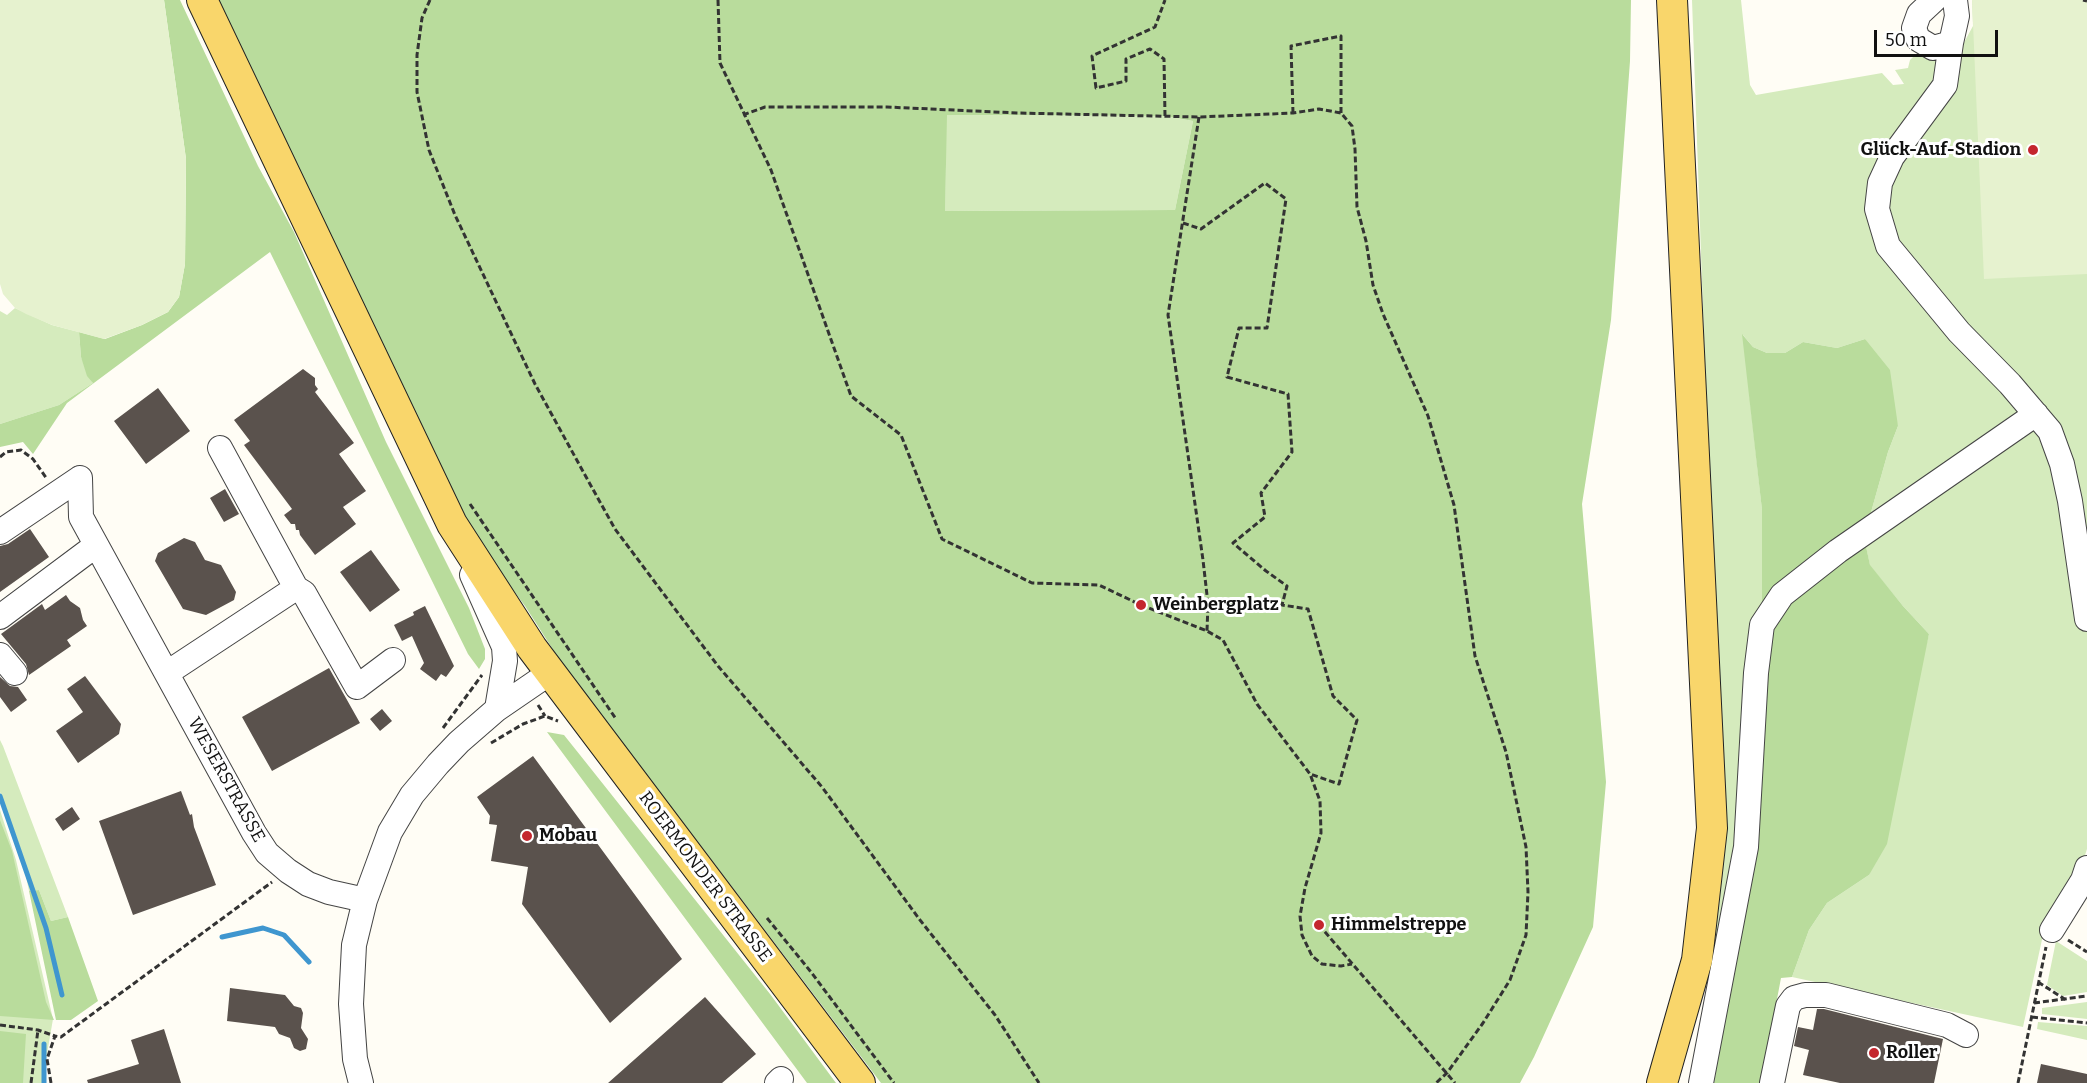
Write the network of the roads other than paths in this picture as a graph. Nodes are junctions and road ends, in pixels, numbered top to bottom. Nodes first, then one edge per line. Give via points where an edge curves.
1 (202, 0) edge
2 (1672, 0) edge
3 (1934, 0) edge
4 (1955, 0) edge
5 (1951, 43) junction
6 (2036, 414) junction
7 (220, 448) dead end
8 (452, 524) junction
9 (0, 532) edge
10 (95, 546) junction
11 (296, 588) junction
12 (0, 617) edge
13 (2087, 619) edge
14 (393, 660) dead end
15 (551, 672) junction
16 (167, 673) junction
17 (497, 709) junction
18 (2087, 868) edge
19 (364, 900) junction
20 (2050, 936) road end
21 (1966, 1035) dead end
22 (361, 1083) edge
23 (860, 1083) edge
24 (1662, 1083) edge
25 (1701, 1083) edge
26 (1772, 1083) edge

1 - 8 main road, ROERMONDER STRASSE
2 - 24 main road via 1712,828 1697,960
3 - 5 street via 1919,14 1914,28 1918,39 1933,48
4 - 5 street via 1958,16
5 - 6 street via 1945,85 1892,158 1880,183 1877,208 1888,246 1959,332
6 - 13 street via 2050,430 2062,464
6 - 25 street via 1838,551 1782,595 1762,625 1746,847
7 - 11 street
8 - 15 main road, ROERMONDER STRASSE
8 - 17 street via 454,538 504,647
9 - 10 street, WESERSTRASSE via 80,478 81,517
10 - 12 street
10 - 16 street, WESERSTRASSE
11 - 14 street via 304,593 357,687
11 - 16 street
15 - 17 street
15 - 23 main road, ROERMONDER STRASSE
16 - 19 street, WESERSTRASSE via 267,853 308,884
17 - 19 street via 438,764 412,795 390,832
18 - 20 street
19 - 22 street via 354,945 351,1004
21 - 26 street via 1947,1025 1826,995 1805,995 1794,998 1788,1006

